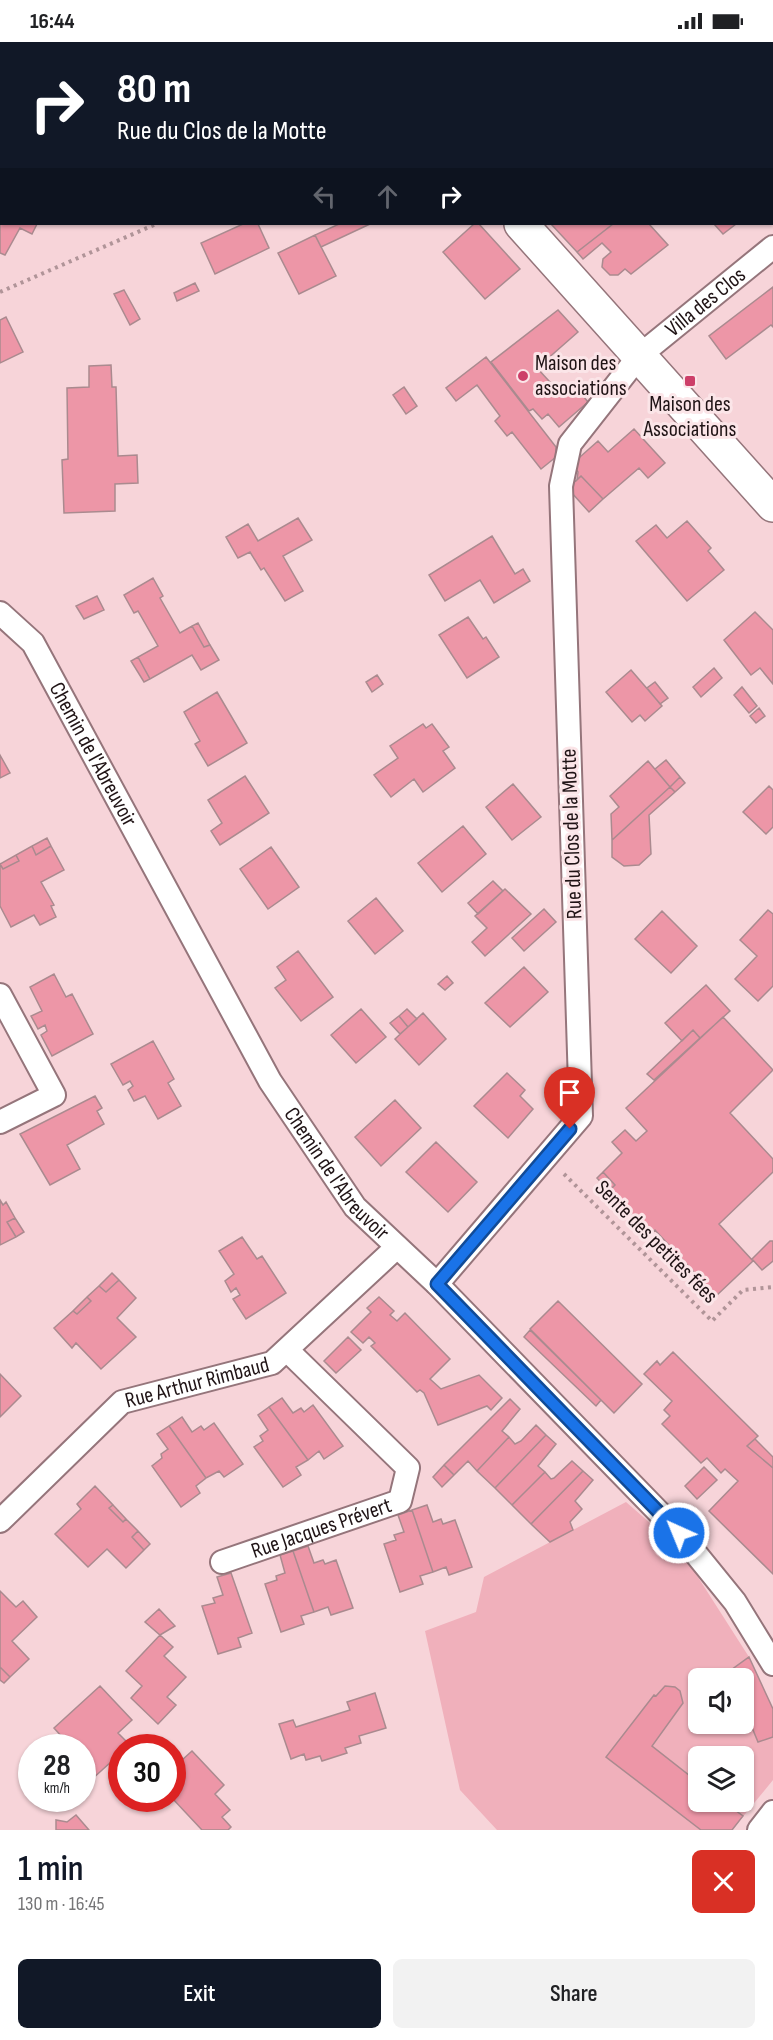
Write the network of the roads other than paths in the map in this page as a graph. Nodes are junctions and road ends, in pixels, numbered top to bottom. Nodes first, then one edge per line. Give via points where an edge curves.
1 (522, 225) edge
2 (773, 247) edge
3 (639, 356) junction
4 (773, 505) edge
5 (0, 613) edge
6 (2, 1004) edge
7 (0, 1122) edge
8 (397, 1247) junction
9 (437, 1284) junction
10 (287, 1350) junction
11 (0, 1521) edge
12 (222, 1562) dead end
13 (773, 1664) edge
14 (773, 1812) edge
15 (759, 1830) edge

1 - 3 street
2 - 3 street, Villa des Clos
3 - 4 street
3 - 9 street, Rue du Clos de la Motte via 570,444 561,486 581,1116
5 - 8 street, Chemin de l'Abreuvoir via 33,643 270,1081 355,1208
6 - 7 street via 54,1095
8 - 9 street, Chemin de l'Abreuvoir
8 - 10 street, Rue Arthur Rimbaud
9 - 13 street, Chemin de l'Abreuvoir via 679,1533 735,1602
10 - 11 street, Rue Arthur Rimbaud via 272,1363 122,1402
10 - 12 street, Rue Jacques Prévert via 408,1468 400,1501
14 - 15 street

